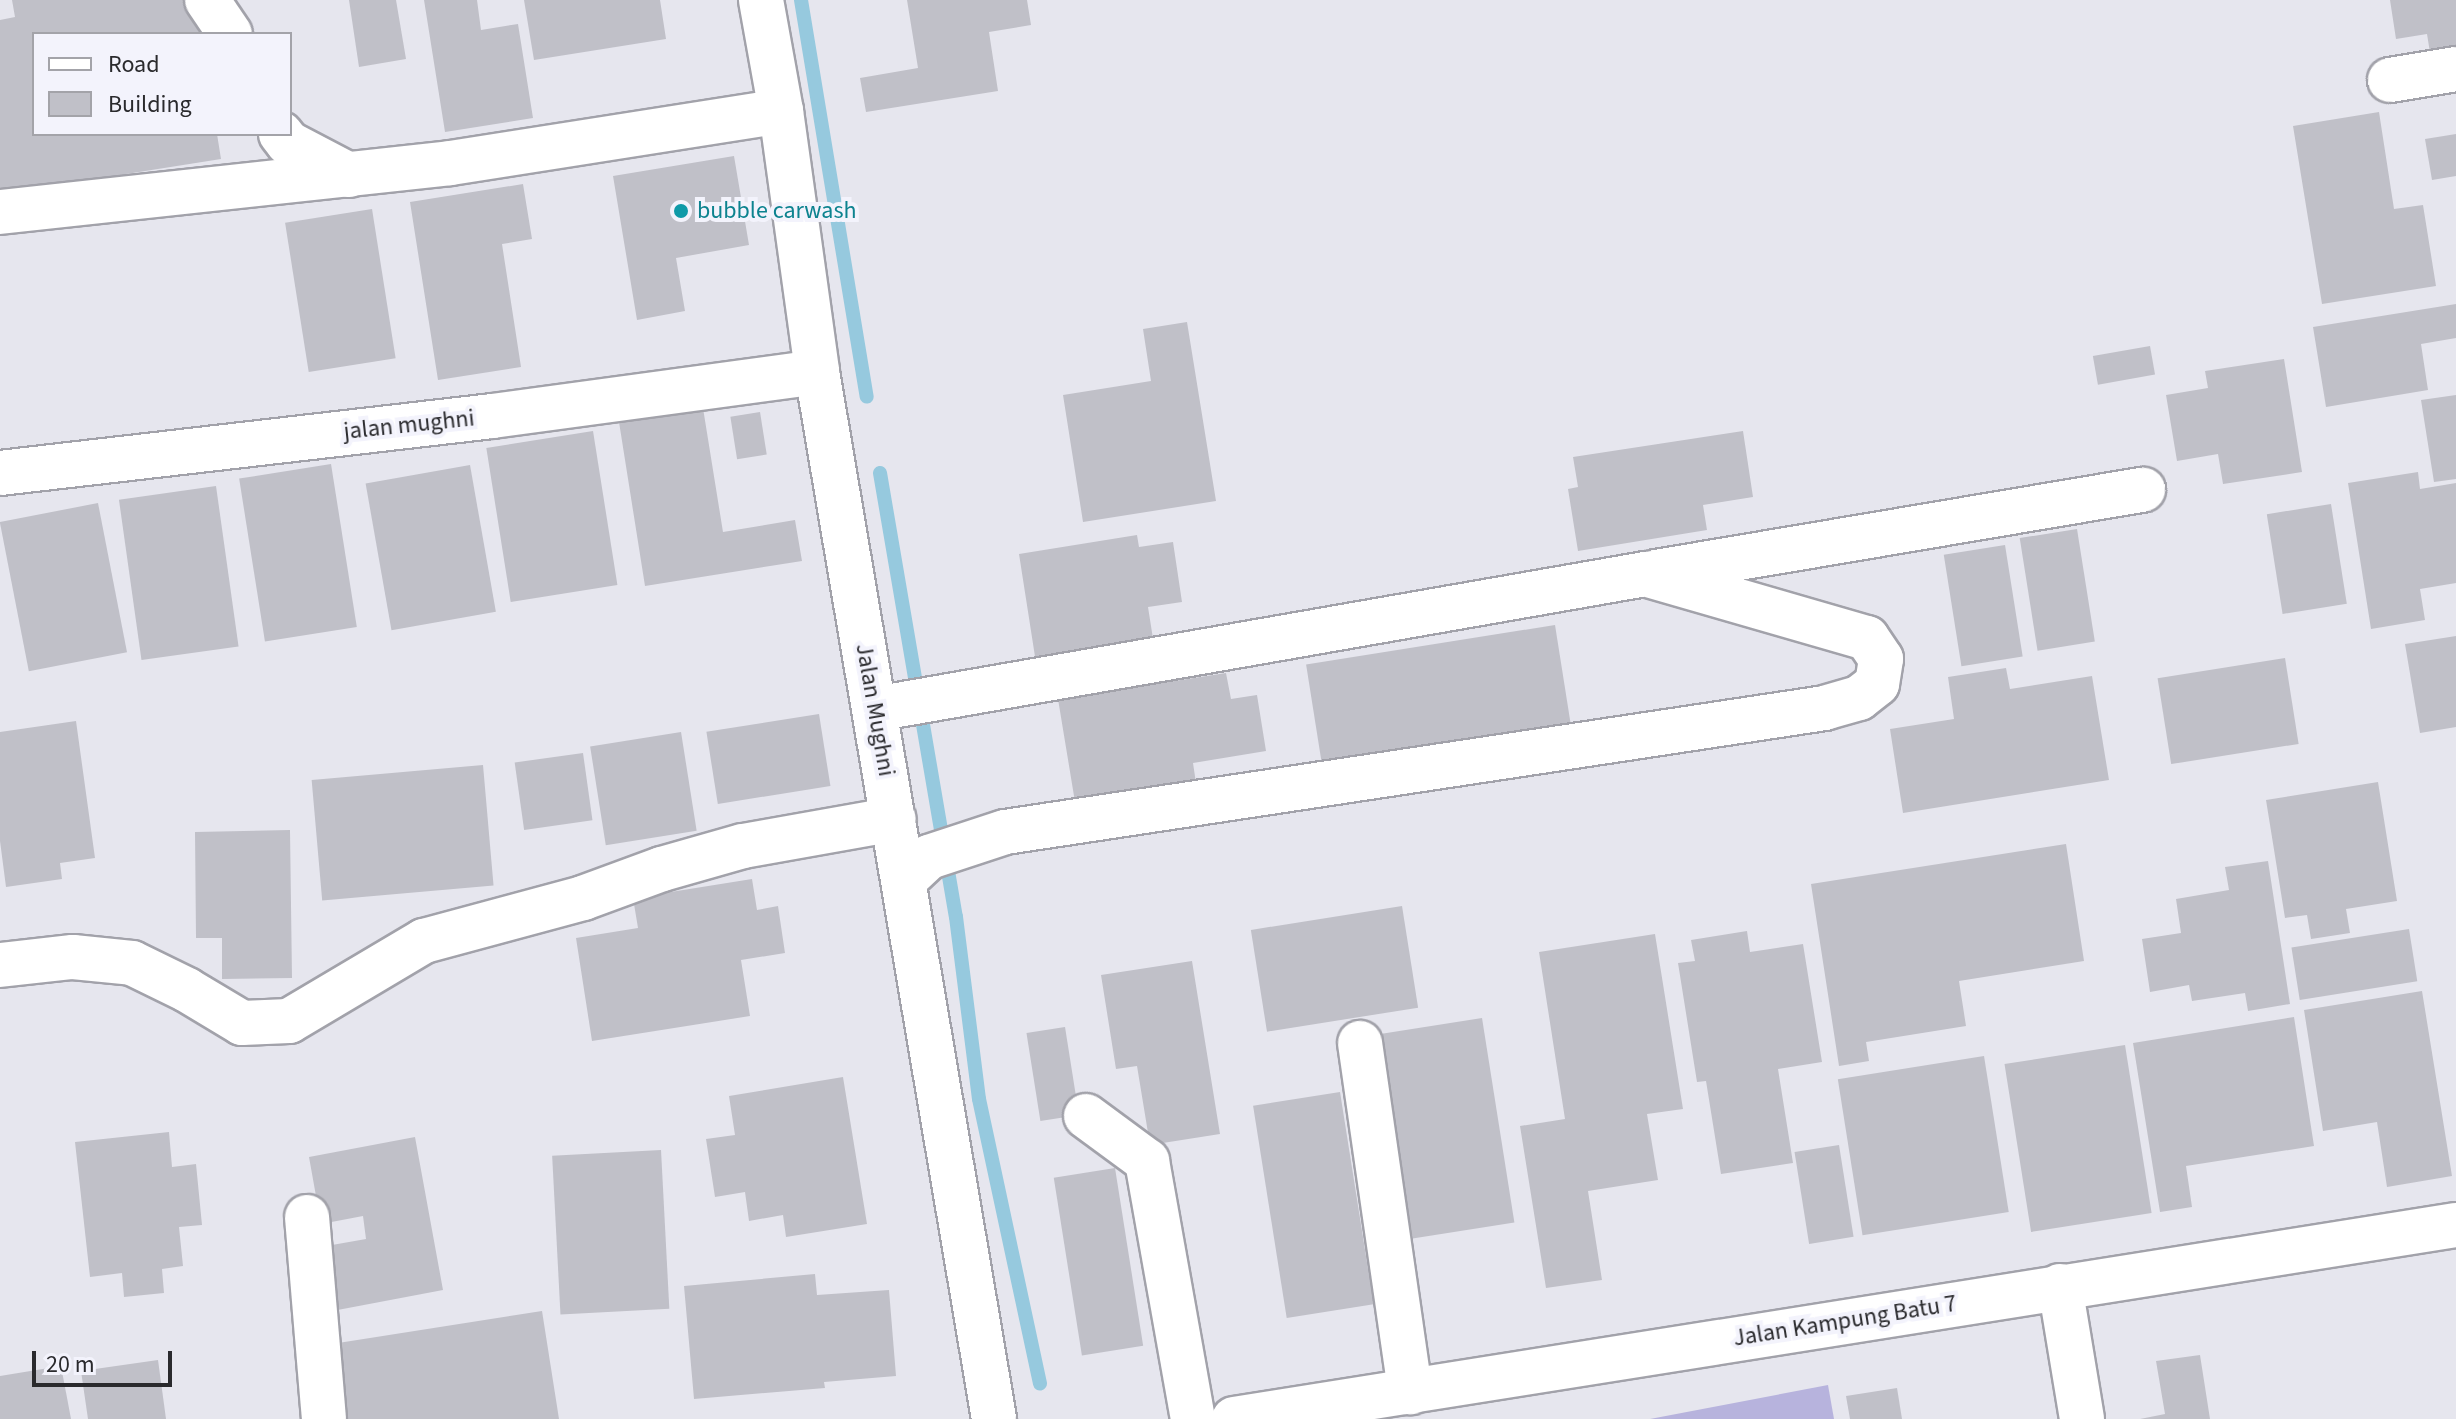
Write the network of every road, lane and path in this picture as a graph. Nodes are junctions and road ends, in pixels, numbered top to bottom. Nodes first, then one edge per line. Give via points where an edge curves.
1 (207, 0) edge
2 (761, 0) edge
3 (229, 32) edge
4 (2456, 69) edge
5 (2390, 80) dead end
6 (781, 111) junction
7 (283, 136) edge
8 (349, 175) junction
9 (0, 212) edge
10 (817, 372) junction
11 (0, 473) edge
12 (2143, 490) dead end
13 (1645, 574) junction
14 (883, 707) junction
15 (894, 819) junction
16 (931, 861) junction
17 (0, 965) edge
18 (1360, 1043) dead end
19 (1086, 1116) dead end
20 (307, 1217) dead end
21 (2456, 1225) edge
22 (2060, 1286) junction
23 (1410, 1392) junction
24 (324, 1419) edge
25 (994, 1419) edge
26 (1193, 1419) edge
27 (1234, 1419) edge
28 (2082, 1419) edge

1 - 3 street
2 - 6 street, Jalan Mughni
4 - 5 street
6 - 8 street
6 - 10 street, Jalan Mughni
7 - 8 street
8 - 9 street
10 - 11 street, jalan mughni
10 - 14 street, Jalan Mughni
12 - 13 street
13 - 14 street
13 - 16 street via 1867,638 1881,659 1877,684 1859,698 1825,708 1005,832
14 - 15 street, Jalan Mughni
15 - 16 street, Jalan Mughni
15 - 17 street via 743,846 583,898 424,941 289,1021 242,1023 132,963 73,957
16 - 25 street, Jalan Mughni
18 - 23 street
19 - 26 street via 1147,1161
20 - 24 street
21 - 22 street, Jalan Kampung Batu 7
22 - 23 street, Jalan Kampung Batu 7
22 - 28 street
23 - 27 street, Jalan Kampung Batu 7

